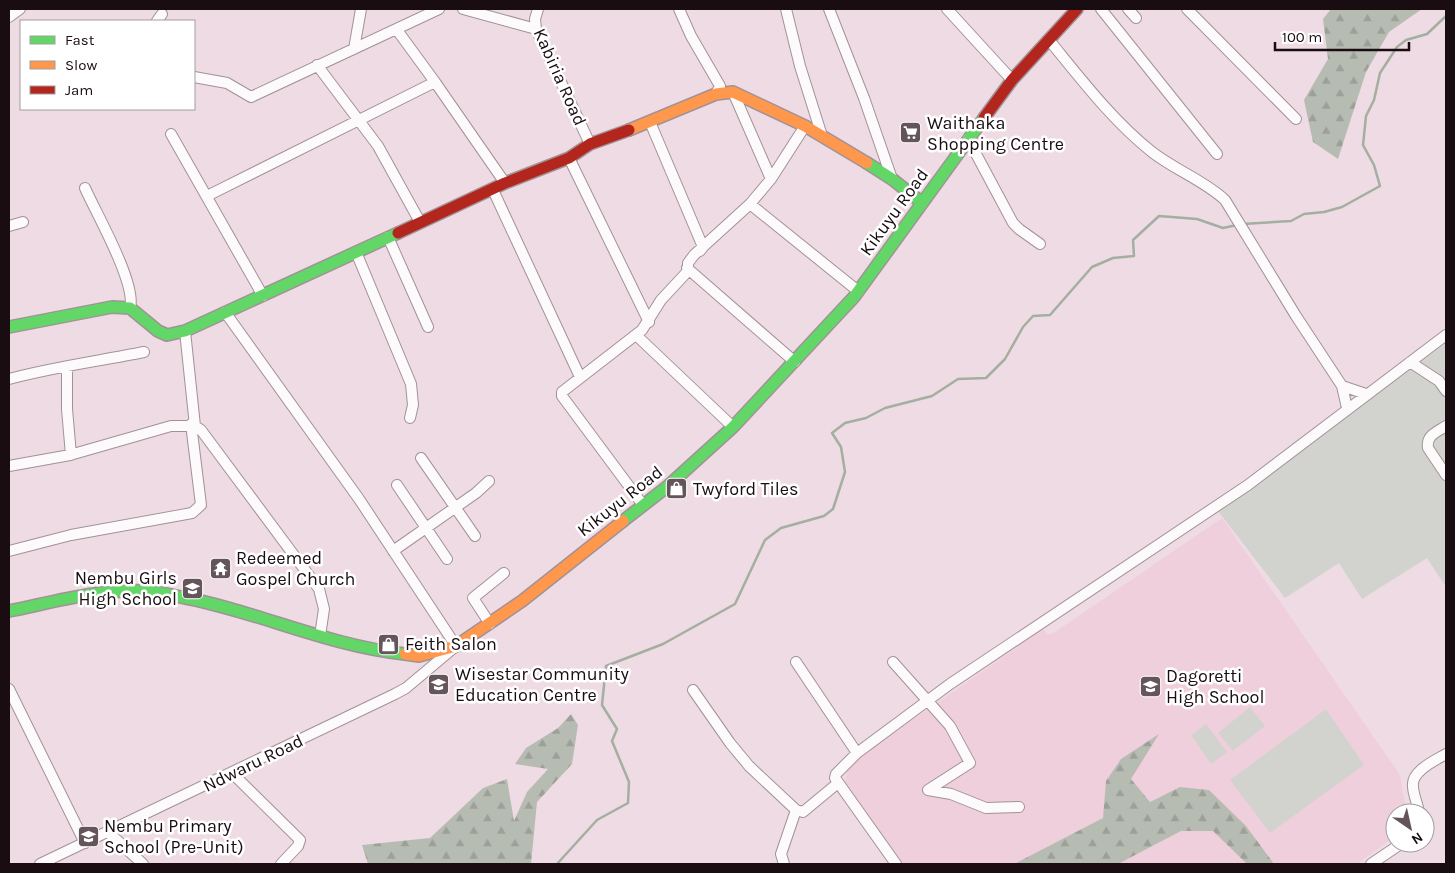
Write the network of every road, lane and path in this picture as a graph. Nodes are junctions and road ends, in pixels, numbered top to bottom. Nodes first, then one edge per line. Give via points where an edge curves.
1 (20, 9) edge
2 (361, 9) edge
3 (438, 9) edge
4 (463, 9) edge
5 (538, 9) edge
6 (679, 9) edge
7 (786, 9) edge
8 (829, 9) edge
9 (947, 9) edge
10 (1077, 9) edge
11 (1101, 9) edge
12 (1128, 9) edge
13 (1187, 9) edge
14 (9, 17) edge
15 (1136, 18) dead end
16 (397, 30) junction
17 (536, 30) junction
18 (1049, 40) junction
19 (354, 49) junction
20 (317, 65) junction
21 (195, 77) edge
22 (1012, 80) junction
23 (435, 82) junction
24 (733, 92) junction
25 (716, 94) junction
26 (1296, 119) dead end
27 (357, 120) junction
28 (650, 122) junction
29 (806, 126) junction
30 (171, 134) dead end
31 (822, 136) junction
32 (968, 139) junction
33 (590, 144) junction
34 (1217, 154) dead end
35 (568, 158) junction
36 (771, 179) junction
37 (892, 179) junction
38 (505, 183) junction
39 (84, 188) dead end
40 (493, 190) junction
41 (207, 196) junction
42 (920, 202) junction
43 (750, 204) junction
44 (24, 222) dead end
45 (420, 222) junction
46 (9, 226) edge
47 (388, 237) junction
48 (1040, 244) dead end
49 (700, 251) junction
50 (356, 252) junction
51 (687, 268) junction
52 (858, 291) junction
53 (264, 296) junction
54 (130, 308) junction
55 (225, 312) junction
56 (648, 322) junction
57 (428, 326) dead end
58 (9, 327) edge
59 (185, 331) junction
60 (636, 335) junction
61 (1446, 335) edge
62 (144, 352) dead end
63 (795, 362) junction
64 (1410, 362) junction
65 (66, 368) junction
66 (580, 377) junction
67 (9, 379) edge
68 (1342, 386) junction
69 (1446, 391) edge
70 (1366, 394) junction
71 (1347, 408) junction
72 (410, 418) dead end
73 (193, 425) junction
74 (1446, 426) edge
75 (733, 427) junction
76 (71, 455) junction
77 (421, 458) dead end
78 (9, 466) edge
79 (1446, 475) edge
80 (489, 481) dead end
81 (397, 485) dead end
82 (644, 505) junction
83 (455, 508) junction
84 (427, 528) junction
85 (475, 536) dead end
86 (9, 551) edge
87 (393, 551) junction
88 (447, 559) dead end
89 (504, 572) dead end
90 (9, 611) edge
91 (490, 624) junction
92 (320, 636) junction
93 (456, 646) junction
94 (796, 662) dead end
95 (892, 662) dead end
96 (9, 689) edge
97 (693, 690) dead end
98 (928, 700) junction
99 (857, 752) junction
100 (1446, 754) edge
101 (232, 773) junction
102 (838, 782) junction
103 (1416, 803) edge
104 (1019, 807) dead end
105 (796, 810) junction
106 (108, 832) junction
107 (85, 843) junction
108 (1387, 853) edge
109 (40, 864) edge
110 (143, 864) edge
111 (281, 864) edge
112 (784, 864) edge
113 (896, 864) edge
114 (1371, 864) edge

1 - 14 street
2 - 19 street
3 - 16 street
4 - 17 street
5 - 17 street, Kabiria Road
6 - 25 street via 720,86
7 - 31 street
8 - 37 street
9 - 22 street
10 - 18 main road, Kikuyu Road
11 - 34 street
12 - 15 street
13 - 26 street
16 - 19 street
16 - 23 street
17 - 33 street, Kabiria Road
18 - 22 main road, Kikuyu Road
18 - 68 street via 1102,105 1129,132 1153,153 1225,200
19 - 20 street
20 - 21 street via 250,98 228,84
20 - 27 street
22 - 32 main road, Kikuyu Road
23 - 27 street
23 - 38 street
24 - 25 main road
24 - 29 main road
24 - 36 street
25 - 28 main road
27 - 41 street
27 - 45 street via 378,146
28 - 33 main road
28 - 49 street via 703,247
29 - 31 main road
29 - 36 street
30 - 41 street
31 - 37 main road
32 - 42 main road, Kikuyu Road
32 - 48 street via 1018,229
33 - 35 main road
35 - 38 main road
35 - 56 street
36 - 43 street
37 - 42 main road
38 - 40 main road
39 - 54 street via 118,257 133,299
40 - 45 main road
40 - 66 street
41 - 53 street
42 - 52 main road, Kikuyu Road
43 - 49 street
43 - 52 street
44 - 46 street
45 - 47 main road
47 - 50 main road
47 - 57 street
49 - 51 street
50 - 53 main road
50 - 72 street via 411,384
51 - 56 street via 688,271 661,300
51 - 63 street
52 - 63 main road, Kikuyu Road
53 - 55 main road
54 - 58 main road via 112,307
54 - 59 main road via 158,331 168,335
55 - 59 main road
55 - 87 street
56 - 60 street
59 - 73 street
60 - 66 street
60 - 75 street
61 - 64 street
62 - 65 street
63 - 75 main road, Kikuyu Road
64 - 69 street via 1439,381
64 - 70 street
65 - 67 street
65 - 76 street
66 - 82 street via 562,392 562,396
68 - 70 street
68 - 71 street
70 - 71 street
71 - 98 street via 1248,485
73 - 76 street via 171,426
73 - 86 street via 201,505 198,509 192,513 71,535
73 - 92 street via 201,430 237,476 319,590 324,609
74 - 79 street via 1431,436 1428,443
75 - 82 main road, Kikuyu Road
76 - 78 street
77 - 83 street
80 - 83 street
81 - 84 street
82 - 91 main road, Kikuyu Road
83 - 84 street
83 - 85 street
84 - 87 street
84 - 88 street
87 - 93 street
89 - 91 street via 473,596
90 - 92 main road, Kikuyu Road via 106,590 146,591 214,602
91 - 93 main road, Kikuyu Road
92 - 93 main road, Kikuyu Road via 374,651 419,656
93 - 101 street, Ndwaru Road via 406,688
94 - 99 street
95 - 98 street
96 - 107 street
97 - 105 street via 735,749
98 - 99 street
98 - 104 street via 950,726 970,763 928,790 951,794 986,808
99 - 102 street via 834,776
100 - 103 street via 1419,772 1413,780
101 - 106 street, Ndwaru Road
101 - 111 street via 300,840
102 - 105 street via 809,808 803,812
102 - 113 street
105 - 112 street via 781,854
106 - 107 street, Ndwaru Road
106 - 110 street
107 - 109 street, Ndwaru Road
108 - 114 street

